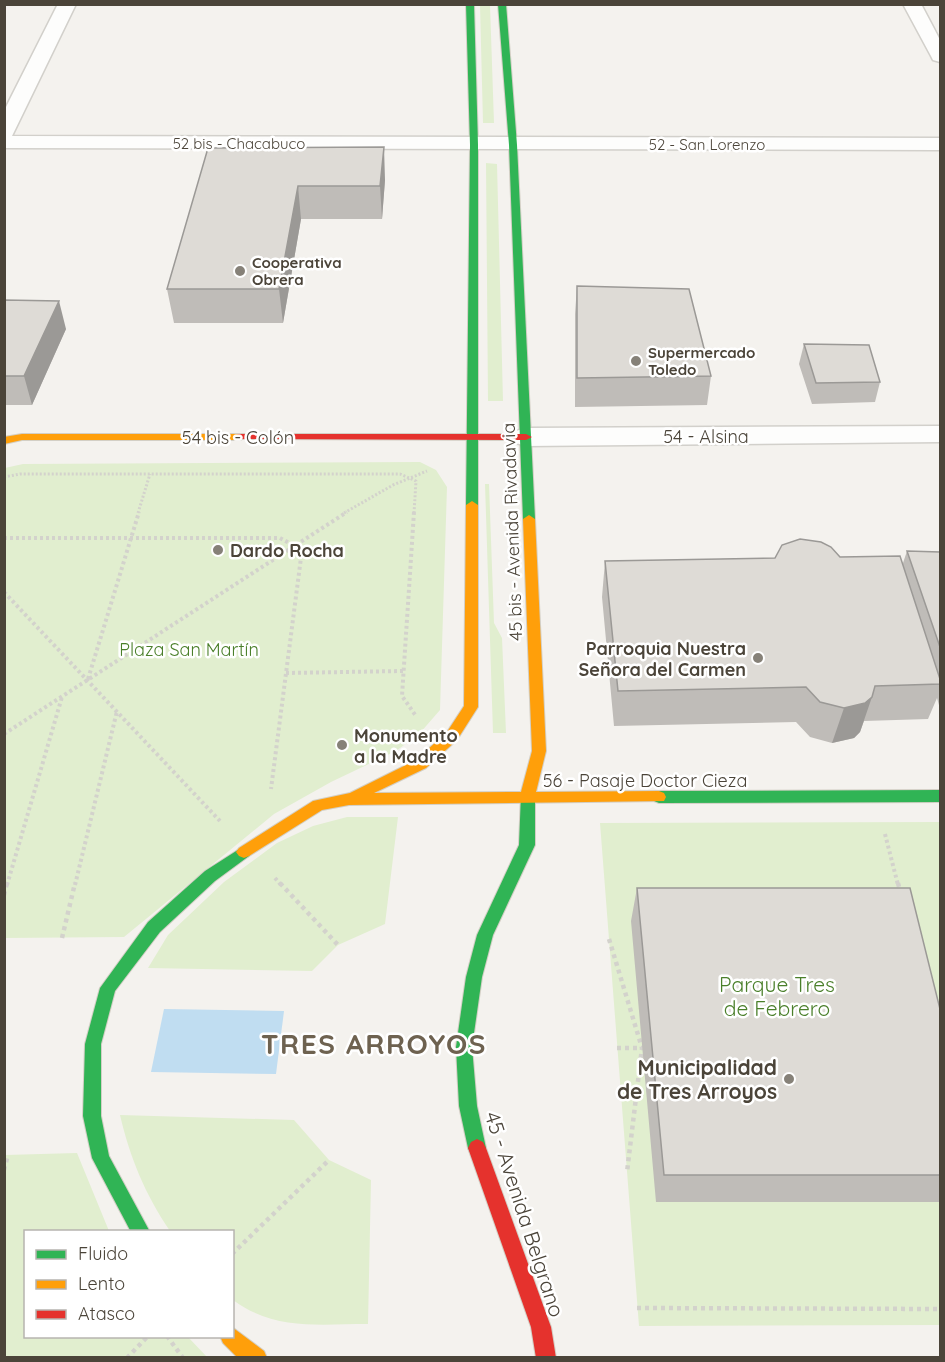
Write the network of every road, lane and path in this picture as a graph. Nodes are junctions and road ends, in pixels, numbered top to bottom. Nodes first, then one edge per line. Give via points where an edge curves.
1 (67, 4) edge
2 (470, 4) edge
3 (502, 4) edge
4 (912, 4) edge
5 (940, 56) edge
6 (4, 134) edge
7 (4, 142) edge
8 (940, 144) edge
9 (474, 145) junction
10 (513, 145) junction
11 (940, 434) edge
12 (526, 437) junction
13 (10, 438) edge
14 (472, 438) junction
15 (427, 471) dead end
16 (150, 474) junction
17 (4, 477) edge
18 (409, 478) junction
19 (4, 538) edge
20 (133, 538) junction
21 (292, 545) junction
22 (4, 592) edge
23 (403, 671) junction
24 (286, 673) junction
25 (88, 680) junction
26 (62, 696) junction
27 (117, 711) junction
28 (411, 725) dead end
29 (4, 734) edge
30 (270, 796) dead end
31 (940, 796) edge
32 (527, 798) junction
33 (349, 799) junction
34 (223, 824) dead end
35 (885, 834) dead end
36 (271, 874) dead end
37 (4, 895) edge
38 (903, 900) edge
39 (62, 938) dead end
40 (609, 939) dead end
41 (338, 945) dead end
42 (464, 1047) joint
43 (617, 1048) dead end
44 (642, 1048) junction
45 (8, 1155) dead end
46 (329, 1160) dead end
47 (4, 1170) edge
48 (627, 1172) dead end
49 (140, 1230) edge
50 (234, 1252) edge
51 (637, 1308) dead end
52 (940, 1309) edge
53 (146, 1338) edge
54 (168, 1338) edge
55 (232, 1338) edge
56 (127, 1358) edge
57 (183, 1358) edge
58 (257, 1358) edge
59 (546, 1358) edge

1 - 6 street
2 - 9 main road, 45 bis - Avenida Rivadavia
3 - 10 main road, 45 bis - Avenida Rivadavia
4 - 5 street
7 - 9 street, 52 bis - Chacabuco
8 - 10 street, 52 - San Lorenzo
9 - 10 street, 52 - San Lorenzo
9 - 14 main road, 45 bis - Avenida Rivadavia
10 - 12 main road, 45 bis - Avenida Rivadavia
11 - 12 street, 54 - Alsina
12 - 14 main road, 54 - Alsina
12 - 32 main road, 45 bis - Avenida Rivadavia via 538,751
13 - 14 main road, 54 bis - Colón
14 - 33 main road, 45 bis - Avenida Rivadavia via 471,707 452,736 421,764
15 - 18 path
16 - 17 path
16 - 18 path via 400,474
16 - 20 path
18 - 21 path
18 - 23 path via 416,481
19 - 20 path
20 - 21 path via 280,538
20 - 25 path
21 - 24 path via 302,550
21 - 25 path
22 - 25 path
23 - 24 path
23 - 28 path via 402,696 417,715
24 - 30 path
25 - 26 path
25 - 27 path
26 - 29 path
26 - 37 path
27 - 34 path
27 - 39 path
31 - 32 main road, 56 - Pasaje Doctor Cieza
32 - 33 main road, 56 - Pasaje Doctor Cieza
32 - 42 main road, 45 bis - Avenida Rivadavia via 527,845 485,935 474,976
33 - 49 main road via 318,806 273,831 210,876 154,927 108,988 93,1044 92,1116 101,1158
35 - 38 path
36 - 41 path
40 - 44 path
42 - 59 main road, 45 - Avenida Belgrano via 468,1106 479,1155 542,1327
43 - 44 path
44 - 48 path
45 - 47 path
46 - 50 path
51 - 52 path
53 - 56 path
54 - 57 path
55 - 58 main road

